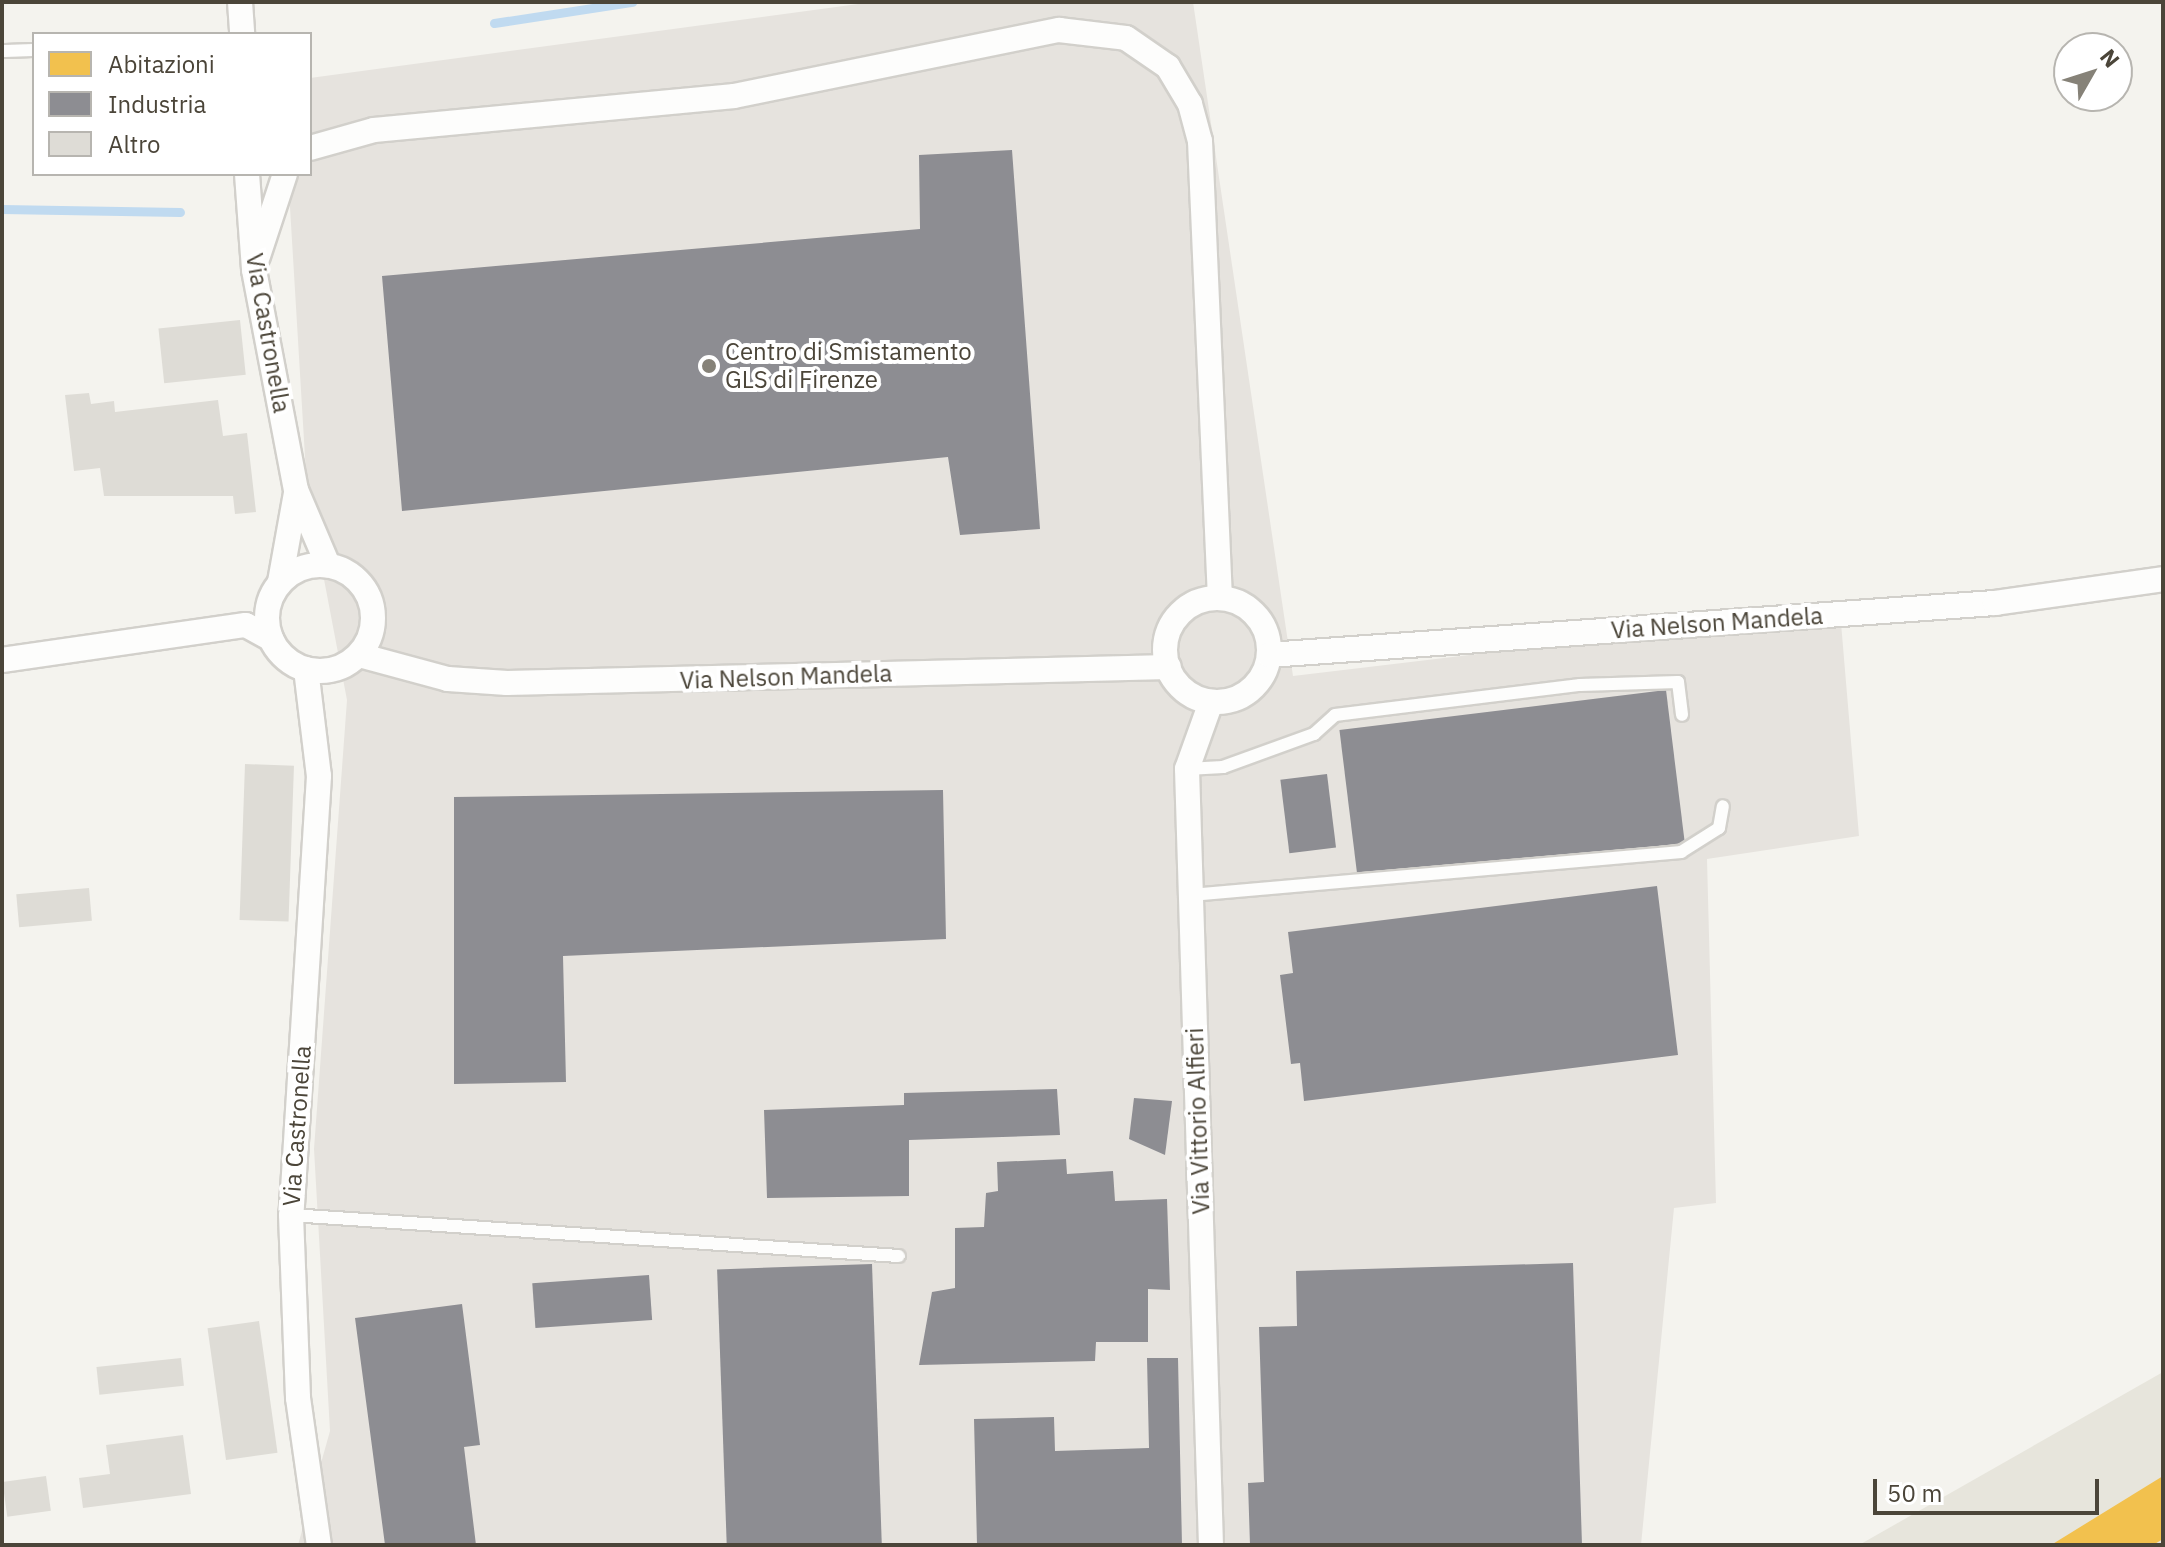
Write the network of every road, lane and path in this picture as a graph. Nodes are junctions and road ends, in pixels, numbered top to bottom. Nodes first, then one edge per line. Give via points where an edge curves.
1 (240, 2) edge
2 (242, 32) edge
3 (32, 50) edge
4 (2, 51) edge
5 (312, 147) edge
6 (247, 176) edge
7 (284, 176) edge
8 (254, 270) junction
9 (296, 490) junction
10 (328, 565) junction
11 (2163, 579) edge
12 (280, 582) junction
13 (1220, 598) junction
14 (268, 604) junction
15 (373, 617) junction
16 (214, 628) junction
17 (271, 639) junction
18 (1269, 655) junction
19 (2, 660) edge
20 (349, 661) junction
21 (407, 664) junction
22 (1169, 667) junction
23 (306, 669) junction
24 (1211, 702) junction
25 (313, 706) junction
26 (1682, 715) dead end
27 (1187, 769) junction
28 (1723, 806) dead end
29 (1191, 895) junction
30 (291, 1215) junction
31 (899, 1256) dead end
32 (319, 1545) edge
33 (1211, 1545) edge

1 - 2 street
3 - 4 lane
5 - 13 street via 374,130 734,96 1059,30 1126,38 1168,67 1190,104 1200,141
6 - 8 street, Via Castronella
7 - 8 street
8 - 9 street, Via Castronella
9 - 10 street, Via Castronella
9 - 12 street, Via Castronella
10 - 12 street via 309,565
10 - 15 street via 360,583
11 - 18 street, Via Nelson Mandela via 1995,603
12 - 14 street, Via Castronella
13 - 18 street via 1262,623
13 - 22 street via 1187,608 1174,621
14 - 16 street
14 - 17 street
15 - 20 street
15 - 21 street
16 - 17 street via 246,625
16 - 19 street
17 - 23 street via 286,660
18 - 24 street via 1256,685
20 - 21 street, Via Nelson Mandela
20 - 23 street
20 - 25 street
21 - 22 street, Via Nelson Mandela via 448,679 507,683
22 - 24 street via 1180,686
23 - 25 street, Via Castronella
24 - 27 street, Via Vittorio Alfieri
25 - 30 street, Via Castronella via 319,776
26 - 27 lane via 1678,682 1580,685 1335,715 1314,734 1223,767
27 - 29 street, Via Vittorio Alfieri
28 - 29 lane via 1719,828 1681,852
29 - 33 street, Via Vittorio Alfieri
30 - 31 lane
30 - 32 street, Via Castronella via 298,1398

